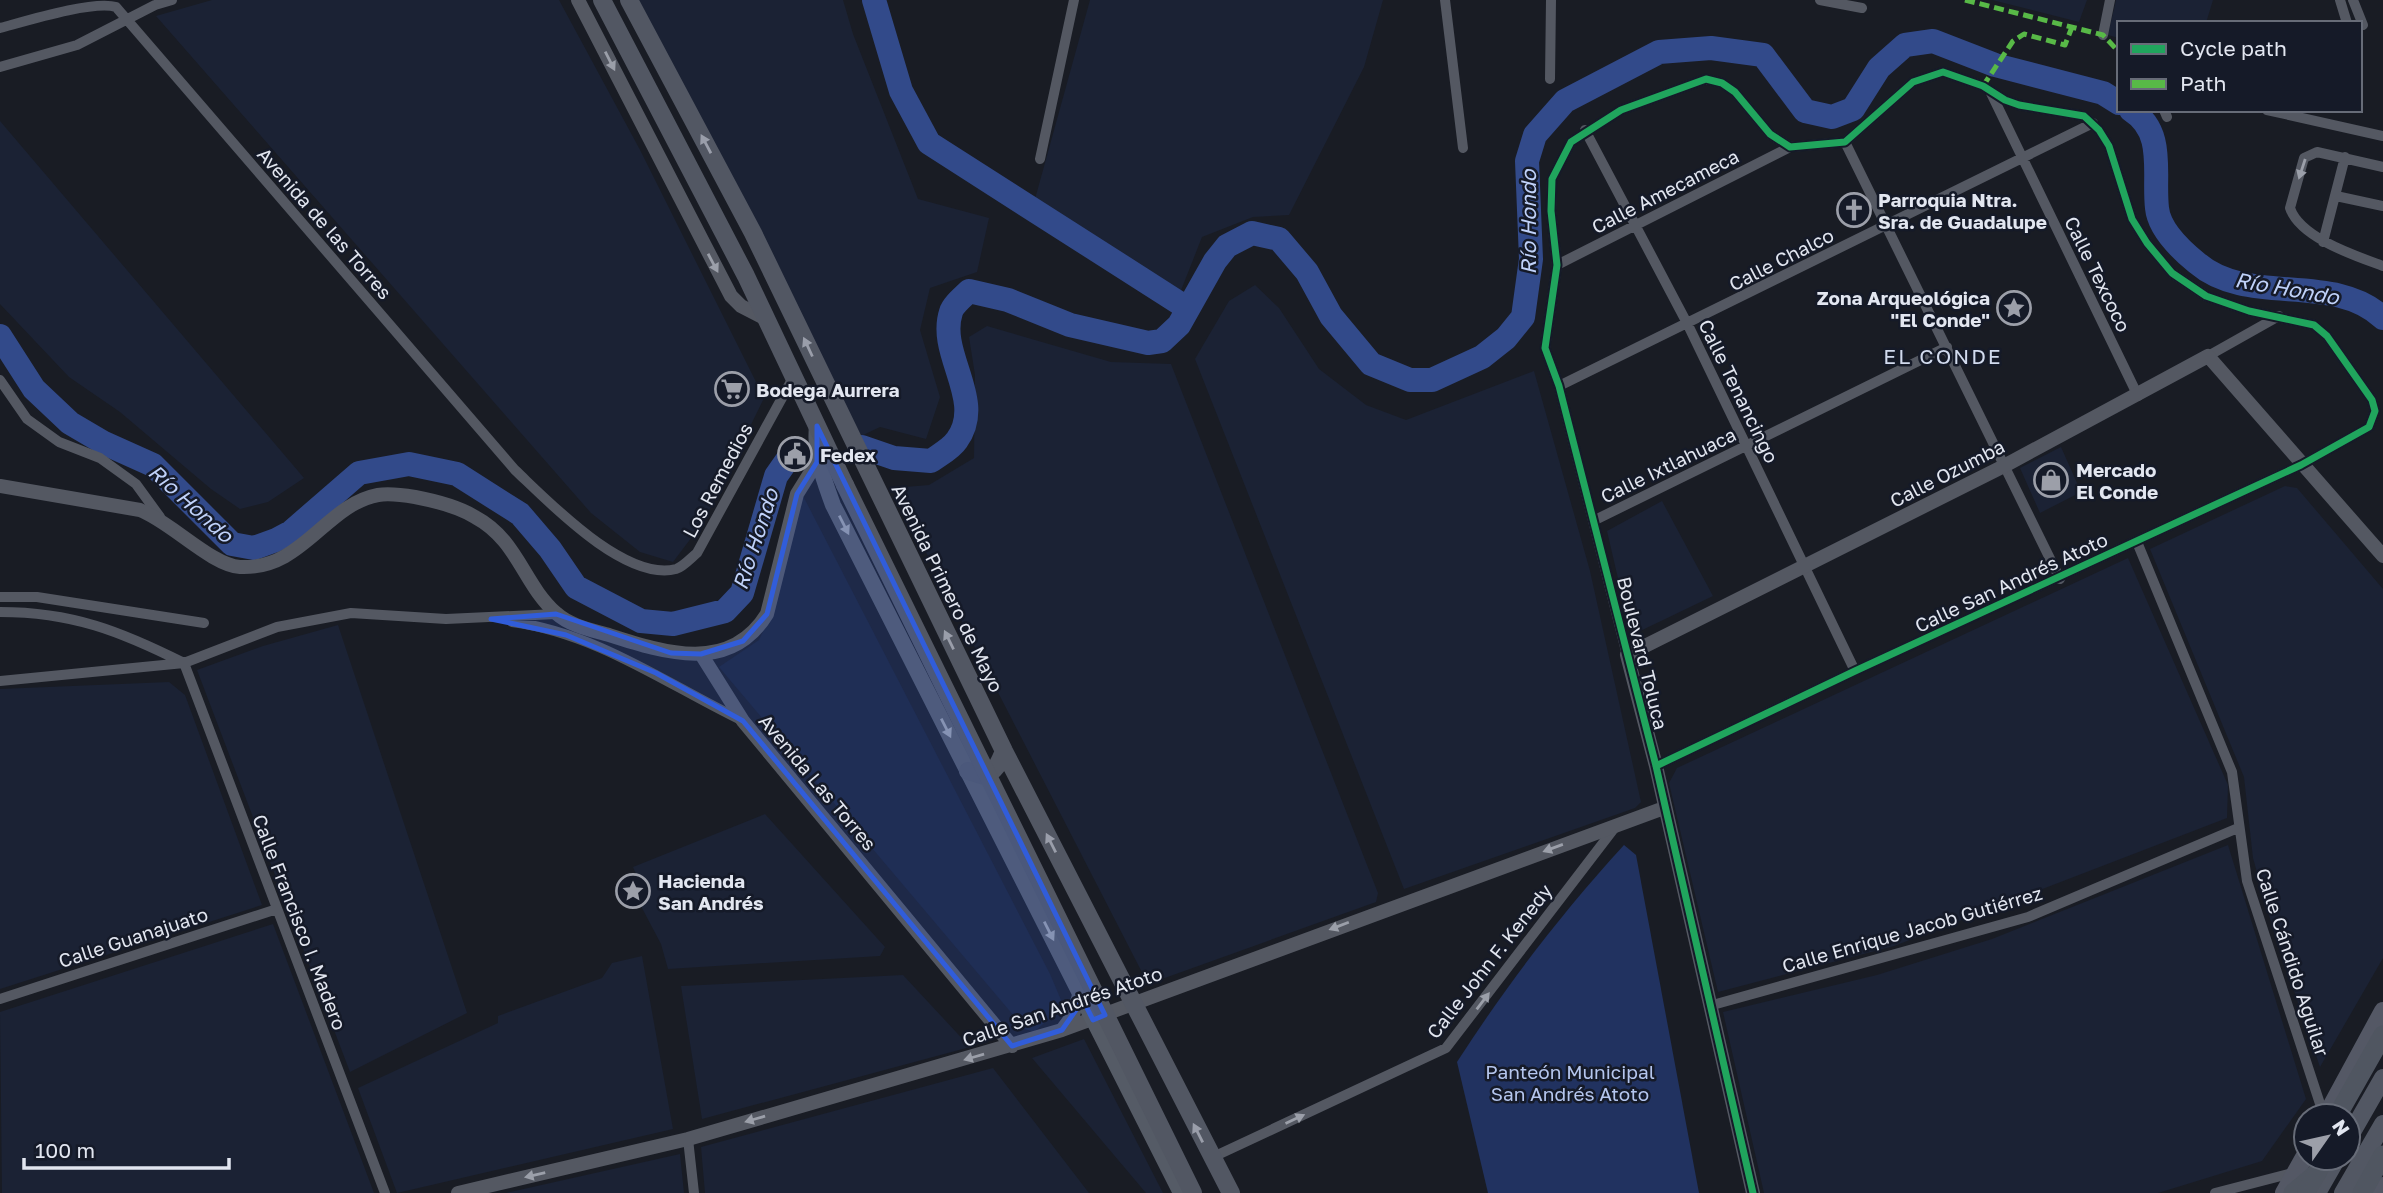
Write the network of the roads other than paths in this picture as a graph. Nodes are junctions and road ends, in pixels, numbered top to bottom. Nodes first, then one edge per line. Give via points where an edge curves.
1 (172, 0) edge
2 (579, 0) edge
3 (602, 0) edge
4 (629, 0) edge
5 (1074, 0) edge
6 (1445, 0) edge
7 (1551, 0) edge
8 (1820, 0) edge
9 (2110, 0) edge
10 (2340, 0) edge
11 (2353, 0) edge
12 (1862, 8) dead end
13 (127, 20) junction
14 (2346, 21) edge
15 (2361, 21) edge
16 (0, 28) edge
17 (2103, 36) dead end
18 (0, 67) edge
19 (1550, 79) dead end
20 (1990, 92) junction
21 (2276, 112) edge
22 (2093, 123) junction
23 (1585, 130) junction
24 (2383, 136) edge
25 (1845, 142) junction
26 (1790, 147) junction
27 (1463, 148) dead end
28 (2345, 157) junction
29 (1040, 159) dead end
30 (2021, 159) junction
31 (2383, 167) edge
32 (2336, 196) junction
33 (2383, 206) edge
34 (1888, 225) junction
35 (1637, 226) junction
36 (2323, 242) junction
37 (1557, 265) junction
38 (2383, 266) edge
39 (2279, 316) junction
40 (768, 320) junction
41 (1688, 325) junction
42 (1947, 347) junction
43 (2208, 356) junction
44 (794, 375) junction
45 (0, 380) edge
46 (1559, 386) junction
47 (2138, 396) junction
48 (817, 426) junction
49 (1747, 446) junction
50 (817, 462) junction
51 (2301, 465) junction
52 (2004, 466) junction
53 (514, 470) joint
54 (0, 486) edge
55 (160, 517) junction
56 (1593, 521) junction
57 (2137, 542) junction
58 (2383, 556) edge
59 (1804, 566) junction
60 (2060, 579) junction
61 (0, 597) edge
62 (37, 597) junction
63 (0, 612) edge
64 (39, 612) junction
65 (556, 614) junction
66 (491, 619) junction
67 (204, 623) dead end
68 (701, 654) junction
69 (1627, 654) junction
70 (184, 663) junction
71 (1855, 671) junction
72 (0, 681) edge
73 (743, 721) junction
74 (1004, 751) junction
75 (1656, 766) junction
76 (968, 771) junction
77 (1664, 808) junction
78 (1617, 825) junction
79 (2238, 828) junction
80 (277, 909) junction
81 (1080, 992) junction
82 (0, 999) edge
83 (1132, 1005) junction
84 (1709, 1006) junction
85 (2383, 1011) edge
86 (1093, 1020) junction
87 (1062, 1030) junction
88 (2383, 1035) edge
89 (1012, 1046) junction
90 (2383, 1056) edge
91 (2383, 1078) edge
92 (2320, 1102) edge
93 (2333, 1102) edge
94 (2345, 1102) edge
95 (2357, 1102) edge
96 (2362, 1115) edge
97 (2383, 1124) edge
98 (688, 1139) junction
99 (2383, 1155) edge
100 (1211, 1158) junction
101 (2296, 1172) joint
102 (2305, 1172) edge
103 (2317, 1172) edge
104 (2319, 1172) edge
105 (2328, 1172) edge
106 (2383, 1186) edge
107 (2246, 1189) edge
108 (385, 1193) edge
109 (458, 1193) edge
110 (694, 1193) edge
111 (1181, 1193) edge
112 (1193, 1193) edge
113 (1231, 1193) edge
114 (1753, 1193) edge
115 (2215, 1193) edge
116 (2284, 1193) edge
117 (2293, 1193) edge
118 (2305, 1193) edge
119 (2317, 1193) edge
120 (2343, 1193) edge
121 (2361, 1193) edge
122 (2379, 1193) edge

1 - 13 street
2 -> 40 street via 731,296
3 - 40 highway
74 -> 4 highway, Avenida Primero de Mayo via 754,233
5 - 29 street
6 - 27 street
7 - 19 street
8 - 12 street
9 - 17 street
10 - 14 street
11 - 15 street
13 - 16 street, Avenida de las Torres via 107,2
13 - 18 street via 77,45
13 - 53 street, Avenida de las Torres
20 - 22 street via 2019,105 2084,116
20 - 25 street via 1943,72 1931,74 1894,96
20 - 30 street, Calle Texcoco
21 - 24 street
22 - 30 street, Calle Chalco
22 - 39 street via 2109,146 2132,219 2172,273 2206,296 2249,312
23 - 26 street via 1621,110 1706,79 1735,92 1770,134
23 - 35 street, Calle Tenancingo
23 - 37 street, Boulevard Toluca via 1571,142 1552,179
25 - 26 street
25 - 34 street
26 - 35 street, Calle Amecameca
28 - 31 street
28 - 32 street
28 -> 36 street via 2317,152 2304,158 2290,208 2292,216
30 - 34 street, Calle Chalco
30 - 47 street, Calle Texcoco
32 - 33 street
32 - 36 street
34 - 41 street, Calle Chalco
34 - 42 street
35 - 37 street, Calle Amecameca
35 - 41 street, Calle Tenancingo
36 - 38 street
37 - 46 street, Boulevard Toluca via 1545,348
39 - 43 street, Calle Ozumba
39 - 51 street, Calle San Andrés Atoto via 2314,325 2372,400 2374,420 2369,427
40 - 44 highway
41 - 46 street, Calle Chalco
41 - 49 street, Calle Tenancingo
42 - 49 street, Calle Ixtlahuaca
42 - 52 street
43 - 47 street, Calle Ozumba
43 - 51 street
44 - 48 highway
44 - 53 street, Los Remedios via 697,553 678,569 653,570 620,557
45 - 55 street via 27,419 59,442 100,458 128,477 147,495
46 - 56 street, Boulevard Toluca
47 - 52 street, Calle Ozumba
48 - 50 main road
48 - 112 highway, bridge
49 - 56 street, Calle Ixtlahuaca
49 - 59 street, Calle Tenancingo
50 - 68 street via 797,494 767,614 743,641
50 -> 76 main road via 833,505
51 - 57 street, Calle San Andrés Atoto
51 - 58 street
52 - 59 street, Calle Ozumba
52 - 60 street
54 - 55 street via 117,505
55 - 65 street via 222,562 254,566 300,548 363,500 399,495 432,500 493,529 510,546
56 - 69 street, Boulevard Toluca
57 - 60 street, Calle San Andrés Atoto
57 - 79 street, Calle Cándido Aguilar via 2232,772
59 - 69 street, Calle Ozumba
59 - 71 street, Calle Tenancingo
60 - 71 street, Calle San Andrés Atoto
61 - 62 street
62 - 64 street
62 - 67 street
63 - 64 street
64 - 70 street via 108,627
65 - 66 street
65 - 68 street via 636,644 671,653
66 - 70 street via 351,613 277,627
66 - 73 street, Avenida Las Torres via 546,628 579,641 656,673 694,698
68 - 73 street
69 - 75 street, Boulevard Toluca
70 - 72 street
70 - 80 street, Calle Francisco I. Madero
71 - 75 street, Calle San Andrés Atoto
73 - 89 street, Avenida Las Torres
74 - 76 highway via 992,773 984,776
83 -> 74 highway, Avenida Primero de Mayo
75 - 77 street, Boulevard Toluca
76 -> 81 main road
77 - 78 street, Calle San Andrés Atoto
77 - 84 street, Boulevard Toluca
78 -> 83 street, Calle San Andrés Atoto
100 -> 78 street, Calle John F. Kenedy via 1447,1048
79 - 84 street, Calle Enrique Jacob Gutiérrez via 2028,917
79 - 92 street, Calle Cándido Aguilar via 2247,881
80 - 82 street, Calle Guanajuato
80 - 108 street, Calle Francisco I. Madero
81 - 86 main road
81 - 87 street via 1073,1015
83 - 86 street, Calle San Andrés Atoto
100 -> 83 highway, Avenida Primero de Mayo
84 - 114 street, Boulevard Toluca
85 - 93 main road
86 - 87 street, Calle San Andrés Atoto
86 - 111 main road
87 - 89 street, Calle San Andrés Atoto
88 - 94 highway
89 -> 98 street, Calle San Andrés Atoto
90 - 95 highway
91 - 96 highway
97 - 120 highway
98 -> 109 street, Calle San Andrés Atoto
98 - 110 street
99 - 121 highway
100 - 113 highway, Avenida Primero de Mayo
101 - 107 street
101 - 116 main road
102 - 117 highway
103 - 118 highway, bridge
104 - 117 highway
105 - 119 highway
106 - 122 main road
107 - 115 street

